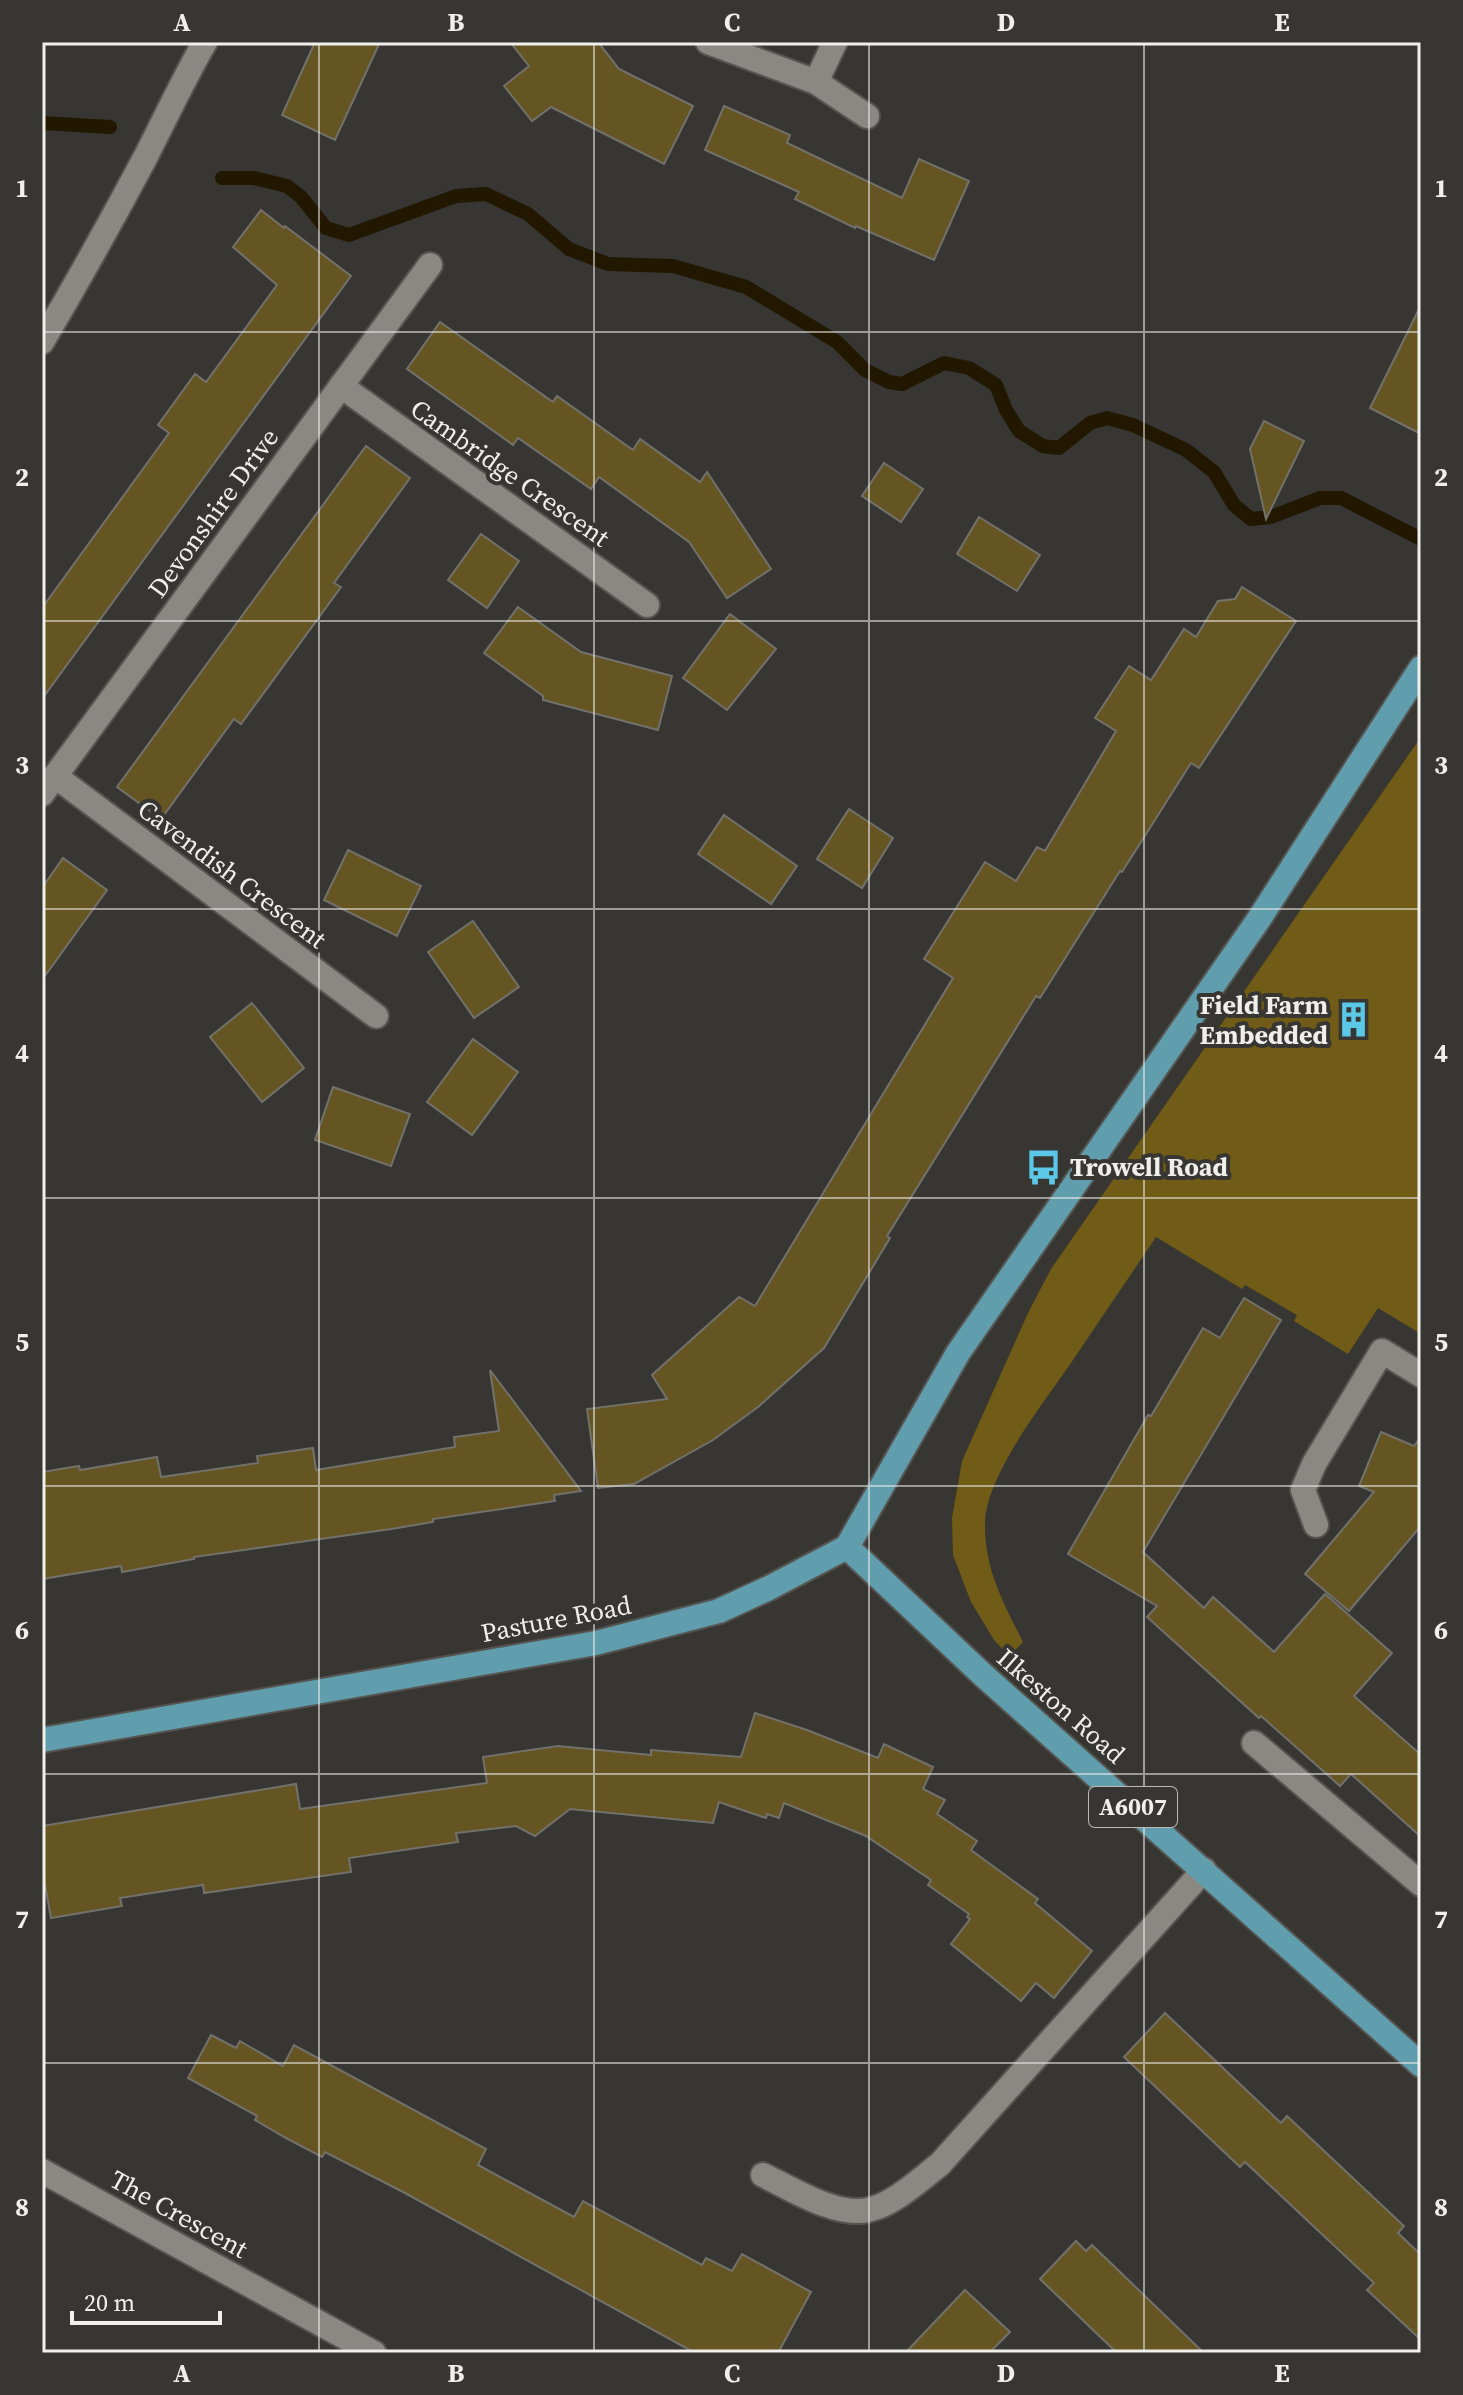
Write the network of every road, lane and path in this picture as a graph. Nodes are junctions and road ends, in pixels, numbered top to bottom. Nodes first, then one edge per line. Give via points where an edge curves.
1 (205, 42) edge
2 (708, 42) edge
3 (835, 42) edge
4 (816, 82) junction
5 (867, 116) dead end
6 (430, 265) dead end
7 (42, 342) edge
8 (341, 386) junction
9 (647, 605) dead end
10 (1421, 668) edge
11 (48, 785) edge
12 (376, 1016) dead end
13 (1421, 1375) edge
14 (1316, 1525) dead end
15 (847, 1547) junction
16 (42, 1740) edge
17 (1254, 1743) dead end
18 (1204, 1870) junction
19 (1421, 1884) edge
20 (1421, 2065) edge
21 (42, 2171) edge
22 (763, 2175) dead end
23 (374, 2353) edge

1 - 7 street
2 - 4 street
3 - 4 street
4 - 5 street
6 - 8 street, Devonshire Drive
8 - 9 street, Cambridge Crescent
8 - 11 street, Devonshire Drive
10 - 15 main road via 1259,919 958,1353
11 - 12 street, Cavendish Crescent
13 - 14 street via 1382,1351 1303,1490
15 - 16 main road, Pasture Road via 719,1611 596,1643
15 - 18 main road, Ilkeston Road / A6007
17 - 19 street
18 - 20 main road, Ilkeston Road / A6007
18 - 22 street via 940,2164 901,2195 867,2210 836,2209
21 - 23 street, The Crescent

